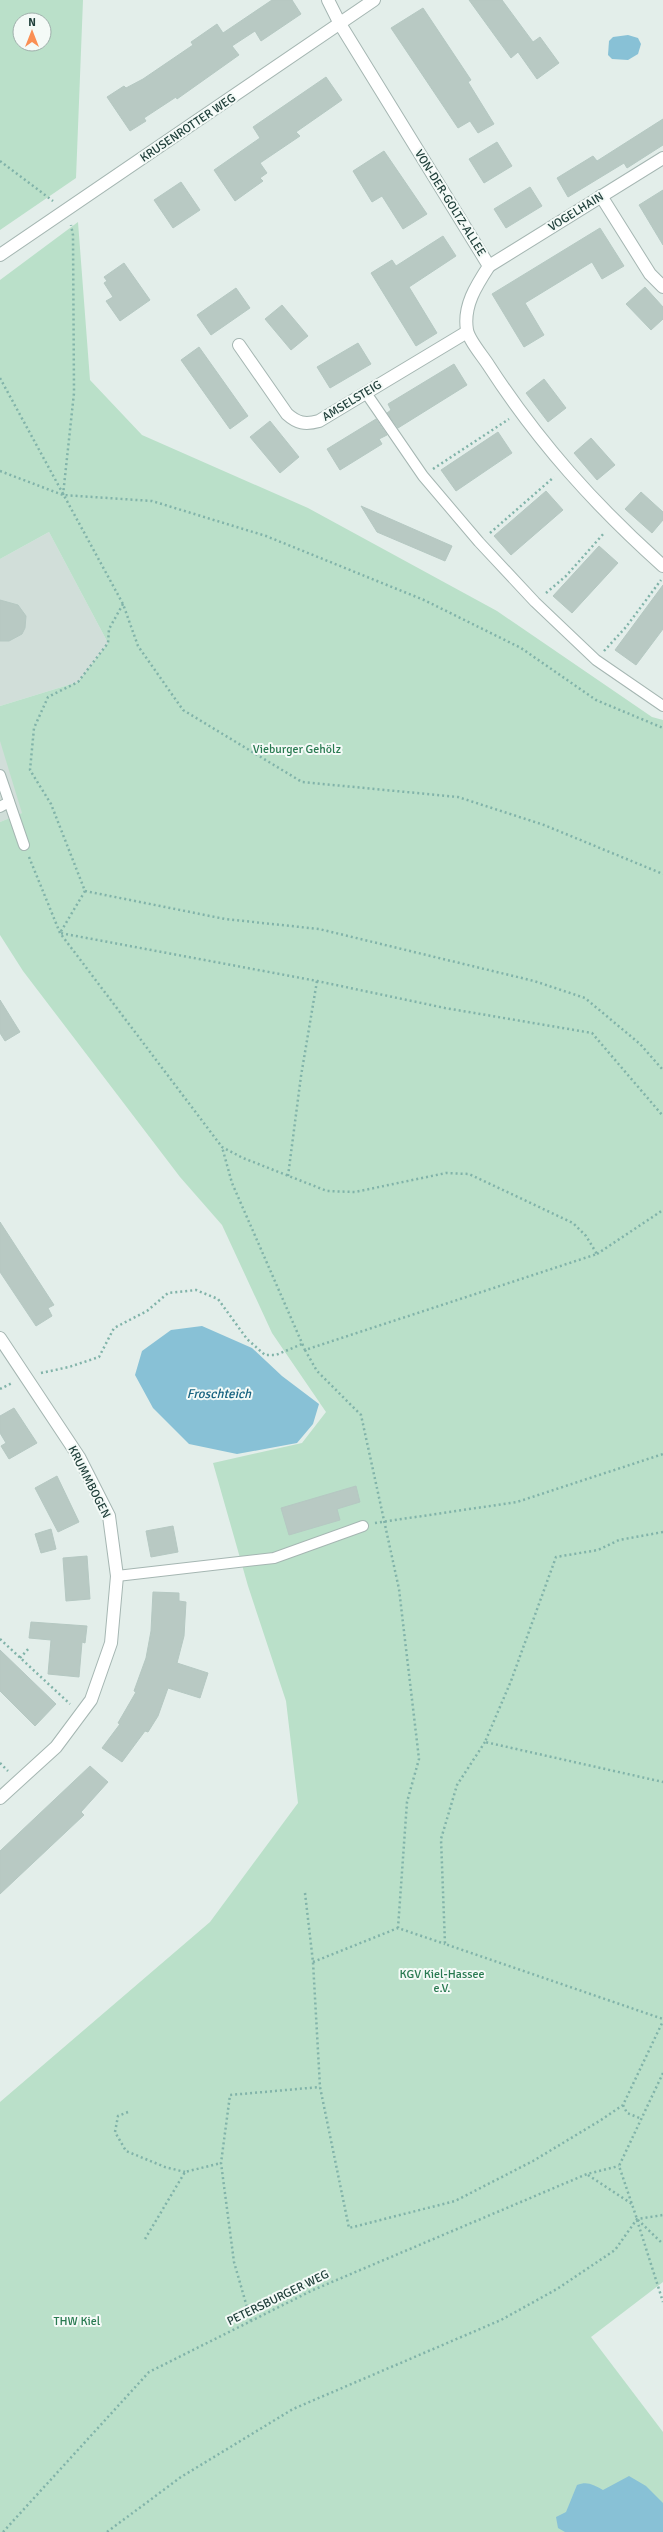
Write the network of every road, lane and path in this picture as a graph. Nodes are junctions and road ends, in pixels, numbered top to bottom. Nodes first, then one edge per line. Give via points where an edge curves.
1 (328, 0) edge
2 (374, 0) edge
3 (340, 24) junction
4 (663, 158) edge
5 (0, 161) edge
6 (601, 196) junction
7 (67, 211) junction
8 (0, 255) edge
9 (489, 266) junction
10 (663, 287) edge
11 (467, 332) junction
12 (239, 345) dead end
13 (0, 378) edge
14 (366, 393) junction
15 (519, 412) junction
16 (565, 468) junction
17 (0, 471) edge
18 (422, 476) junction
19 (63, 495) junction
20 (614, 522) junction
21 (479, 542) junction
22 (663, 566) edge
23 (663, 578) edge
24 (535, 602) junction
25 (123, 604) junction
26 (596, 660) junction
27 (663, 706) edge
28 (663, 728) edge
29 (0, 776) edge
30 (5, 804) edge
31 (24, 845) joint
32 (663, 874) edge
33 (85, 890) junction
34 (60, 933) junction
35 (318, 981) junction
36 (663, 1070) edge
37 (663, 1116) edge
38 (222, 1147) junction
39 (288, 1176) junction
40 (663, 1210) edge
41 (597, 1254) junction
42 (0, 1338) edge
43 (302, 1344) junction
44 (305, 1350) junction
45 (24, 1376) junction
46 (663, 1454) edge
47 (384, 1520) junction
48 (363, 1526) joint
49 (663, 1532) edge
50 (117, 1576) junction
51 (0, 1639) edge
52 (30, 1647) dead end
53 (20, 1658) junction
54 (82, 1712) junction
55 (485, 1742) junction
56 (663, 1782) edge
57 (0, 1798) edge
58 (305, 1893) dead end
59 (398, 1928) junction
60 (445, 1944) junction
61 (314, 1962) junction
62 (663, 2020) edge
63 (663, 2073) edge
64 (320, 2087) junction
65 (623, 2105) junction
66 (128, 2112) dead end
67 (642, 2119) junction
68 (221, 2163) junction
69 (619, 2166) junction
70 (186, 2172) junction
71 (587, 2174) junction
72 (632, 2205) junction
73 (663, 2215) edge
74 (637, 2219) junction
75 (145, 2239) dead end
76 (663, 2244) edge
77 (663, 2302) edge
78 (250, 2321) junction
79 (3, 2532) edge
80 (107, 2532) edge

1 - 3 street, VON-DER-GOLTZ-ALLEE
2 - 3 street, KRUSENROTTER WEG
3 - 7 street, KRUSENROTTER WEG
3 - 9 street, VON-DER-GOLTZ-ALLEE
4 - 6 street, VOGELHAIN
5 - 7 path
6 - 9 street, VOGELHAIN
6 - 10 street via 650,274
7 - 8 street, KRUSENROTTER WEG
7 - 19 path via 73,235 74,393
9 - 11 street, VON-DER-GOLTZ-ALLEE via 475,287 467,310
11 - 14 street, AMSELSTEIG
11 - 15 street
12 - 14 street, AMSELSTEIG via 287,414 295,421 304,424 319,421
13 - 19 path
14 - 18 lane
15 - 16 street
15 - 18 path
16 - 20 street
16 - 21 path
17 - 19 path
18 - 21 lane
19 - 25 path
19 - 28 path via 152,501 266,536 424,600 521,648 596,700
20 - 22 street
20 - 24 path via 566,576
21 - 24 lane
23 - 26 path via 626,627
24 - 26 lane
25 - 32 path via 138,646 183,710 302,782 458,797 544,824
25 - 33 path via 109,629 108,643 78,682 48,697 34,728 30,770 51,804
26 - 27 lane
29 - 30 lane
30 - 31 lane
31 - 34 path
33 - 34 path
33 - 36 path via 225,919 319,929 534,982 585,998 640,1044
34 - 35 path
34 - 38 path
35 - 37 path via 446,1008 592,1033
35 - 39 path via 301,1076
38 - 39 path
38 - 43 path via 232,1183
39 - 41 path via 327,1191 355,1192 446,1173 469,1174 573,1223 586,1236
40 - 41 path
41 - 44 path
42 - 45 street, KRUMMBOGEN
43 - 44 path
43 - 45 path via 276,1355 265,1355 247,1338 218,1299 196,1290 168,1293 147,1311 114,1328 99,1357 69,1367
44 - 47 path via 317,1371 361,1415
45 - 50 street, KRUMMBOGEN via 79,1457 109,1516
46 - 47 path via 517,1502
47 - 48 path
47 - 59 path via 399,1589 419,1759 407,1802
48 - 50 lane via 274,1558
49 - 55 path via 619,1540 598,1550 556,1557 511,1681
50 - 54 street, KRUMMBOGEN via 111,1643 91,1700
51 - 53 path
52 - 53 path
53 - 54 path via 67,1702
54 - 57 street, KRUMMBOGEN via 56,1747
55 - 56 path
55 - 60 path via 457,1785 441,1840
58 - 61 path
59 - 60 path
59 - 61 path
60 - 62 path
61 - 64 path
62 - 65 path
63 - 67 path
64 - 65 path via 349,2228 455,2201 533,2161
64 - 68 path via 230,2095
65 - 67 path via 627,2113
66 - 70 path via 118,2116 115,2132 126,2151 165,2167
67 - 69 path
68 - 70 path
68 - 78 path via 234,2262
69 - 71 path, PETERSBURGER WEG
69 - 72 path
70 - 75 path
71 - 72 path
71 - 78 path, PETERSBURGER WEG via 313,2290
72 - 74 path
73 - 74 path
74 - 76 path
74 - 77 path
74 - 80 path via 615,2250 557,2289 501,2320 293,2409 181,2477
78 - 79 path, PETERSBURGER WEG via 149,2372

